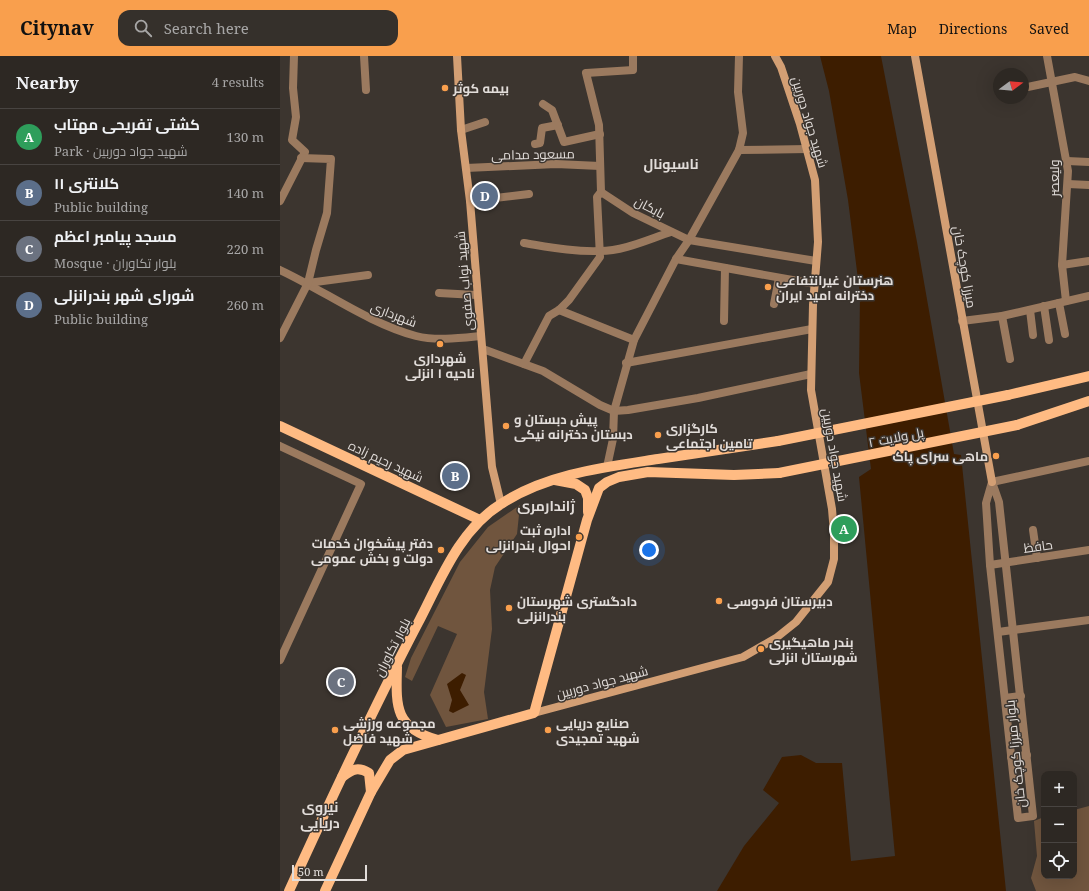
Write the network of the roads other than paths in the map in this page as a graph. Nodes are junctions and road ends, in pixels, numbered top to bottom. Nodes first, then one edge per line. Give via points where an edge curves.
1 (294, 56) edge
2 (364, 56) edge
3 (457, 56) edge
4 (633, 56) edge
5 (739, 56) edge
6 (775, 56) edge
7 (915, 56) edge
8 (1047, 56) edge
9 (1089, 81) edge
10 (1052, 82) junction
11 (1029, 87) edge
12 (366, 90) dead end
13 (542, 104) dead end
14 (485, 122) dead end
15 (558, 125) junction
16 (461, 130) junction
17 (600, 134) junction
18 (535, 144) dead end
19 (808, 149) junction
20 (739, 150) junction
21 (301, 158) junction
22 (1067, 161) junction
23 (1089, 162) edge
24 (600, 166) junction
25 (466, 168) junction
26 (1068, 184) junction
27 (1089, 185) edge
28 (601, 192) junction
29 (529, 194) dead end
30 (280, 200) edge
31 (470, 201) junction
32 (671, 232) junction
33 (689, 240) junction
34 (524, 243) dead end
35 (601, 252) junction
36 (676, 259) junction
37 (816, 260) junction
38 (1089, 260) edge
39 (1062, 265) junction
40 (725, 268) junction
41 (280, 270) edge
42 (368, 274) dead end
43 (779, 278) junction
44 (308, 283) junction
45 (815, 284) junction
46 (440, 293) dead end
47 (476, 295) junction
48 (1089, 296) edge
49 (1062, 302) junction
50 (774, 304) dead end
51 (1044, 306) junction
52 (559, 310) junction
53 (1030, 310) junction
54 (1002, 316) junction
55 (724, 321) dead end
56 (962, 321) junction
57 (812, 329) junction
58 (1065, 334) dead end
59 (1033, 335) dead end
60 (480, 336) junction
61 (280, 338) edge
62 (634, 340) junction
63 (1049, 340) dead end
64 (483, 349) junction
65 (1010, 359) dead end
66 (626, 363) junction
67 (524, 364) junction
68 (811, 374) junction
69 (1089, 376) edge
70 (1089, 401) edge
71 (614, 410) junction
72 (280, 426) edge
73 (280, 446) edge
74 (1089, 461) edge
75 (607, 467) junction
76 (555, 480) junction
77 (992, 482) junction
78 (501, 504) junction
79 (480, 520) junction
80 (587, 520) junction
81 (1033, 530) dead end
82 (1089, 550) edge
83 (1037, 558) junction
84 (1004, 562) junction
85 (990, 565) junction
86 (1089, 620) edge
87 (1013, 630) junction
88 (998, 632) junction
89 (280, 660) edge
90 (397, 663) junction
91 (1021, 696) junction
92 (1005, 698) junction
93 (534, 713) junction
94 (438, 740) junction
95 (1027, 755) junction
96 (1012, 757) junction
97 (340, 778) junction
98 (371, 792) junction
99 (289, 891) edge
100 (325, 891) edge

1 - 21 street via 293,88 296,117 292,140 305,152
2 - 12 street
3 - 16 main road, شهید نواب صفوی
4 - 17 street via 633,70 586,73
5 - 20 street via 738,92 743,133
6 - 19 main road, شهید جواد دوربین
7 - 56 main road, میرزا کوچک خان
8 - 10 street, ولیعصر
9 - 10 street via 1075,77
10 - 11 street
10 - 22 street, ولیعصر
13 - 15 street via 552,110
14 - 16 street
15 - 17 street via 564,142
15 - 18 street via 542,128 540,143
16 - 25 main road, شهید نواب صفوی
17 - 24 street
19 - 20 street
19 - 37 main road, شهید جواد دوربین via 817,202
20 - 33 street
21 - 30 street
21 - 44 street via 331,159 327,213
22 - 23 street
22 - 26 street, ولیعصر
24 - 25 street, مسعود مدامی via 556,164
24 - 28 street
25 - 31 main road, شهید نواب صفوی
26 - 27 street
26 - 39 street, ولیعصر
28 - 32 street, بابکان via 633,213
28 - 35 street via 597,197
29 - 31 street
31 - 47 main road, شهید نواب صفوی
32 - 33 street, بابکان
32 - 35 street
33 - 36 street
33 - 37 street, بابکان
34 - 35 street via 565,250
35 - 52 street via 570,300
36 - 40 street
36 - 62 street
37 - 45 main road, شهید جواد دوربین
38 - 39 street
39 - 49 street, ولیعصر
40 - 43 street
40 - 55 street
41 - 44 street, شهرداری
42 - 44 street
43 - 45 street
43 - 50 street
44 - 60 street, شهرداری via 364,316 417,336
44 - 61 street
45 - 57 main road, شهید جواد دوربین
46 - 47 street
47 - 60 main road, شهید نواب صفوی
48 - 49 street
49 - 51 street
49 - 58 street, ولیعصر
51 - 53 street
51 - 63 street
52 - 62 street
52 - 67 street via 549,316
53 - 54 street
53 - 59 street
54 - 56 street
54 - 65 street
56 - 77 main road, میرزا کوچک خان
57 - 66 street
57 - 68 main road, شهید جواد دوربین
60 - 64 main road, شهید نواب صفوی
62 - 66 street
64 - 67 street
64 - 78 main road, شهید نواب صفوی via 492,467
66 - 71 street
67 - 71 street
68 - 71 street via 698,398
68 - 93 main road, شهید جواد دوربین via 811,390 832,510 834,559 828,582 810,605 796,622 776,638 743,657
69 - 75 main road, پل ولایت ۲, bridge via 1008,395 778,440
70 - 80 main road, پل ولایت ۲, bridge via 1017,425 779,473 734,475 648,472 619,477 599,488
71 - 75 street via 613,439
72 - 79 main road, شهید رحیم زاده
73 - 89 street via 361,484
74 - 77 street
75 - 76 main road, بلوار تکاوران
76 - 78 main road, بلوار تکاوران via 523,492
76 - 80 main road via 576,484 585,490 588,498
77 - 84 street, بلوار میرزا کوچک خان via 999,502
77 - 85 street, بلوار میرزا کوچک خان via 986,504
78 - 79 main road, بلوار تکاوران
79 - 90 main road, بلوار تکاوران via 460,545
80 - 93 main road
81 - 83 street
82 - 83 street, حافظ
83 - 84 street, حافظ
84 - 85 street, حافظ
84 - 87 street, بلوار میرزا کوچک خان
85 - 88 street, بلوار میرزا کوچک خان
86 - 87 street
87 - 88 street
87 - 91 street, بلوار میرزا کوچک خان
88 - 92 street, بلوار میرزا کوچک خان
90 - 94 main road via 396,701 401,718 419,734
90 - 97 main road, بلوار تکاوران
91 - 92 street
91 - 95 street, بلوار میرزا کوچک خان
92 - 96 street, بلوار میرزا کوچک خان
93 - 94 main road
94 - 98 main road via 403,750 390,760
95 - 96 street
95 - 96 street, بلوار میرزا کوچک خان via 1033,816 1018,818
97 - 98 main road via 354,768 362,769 369,773
97 - 99 main road, بلوار تکاوران
98 - 100 main road

